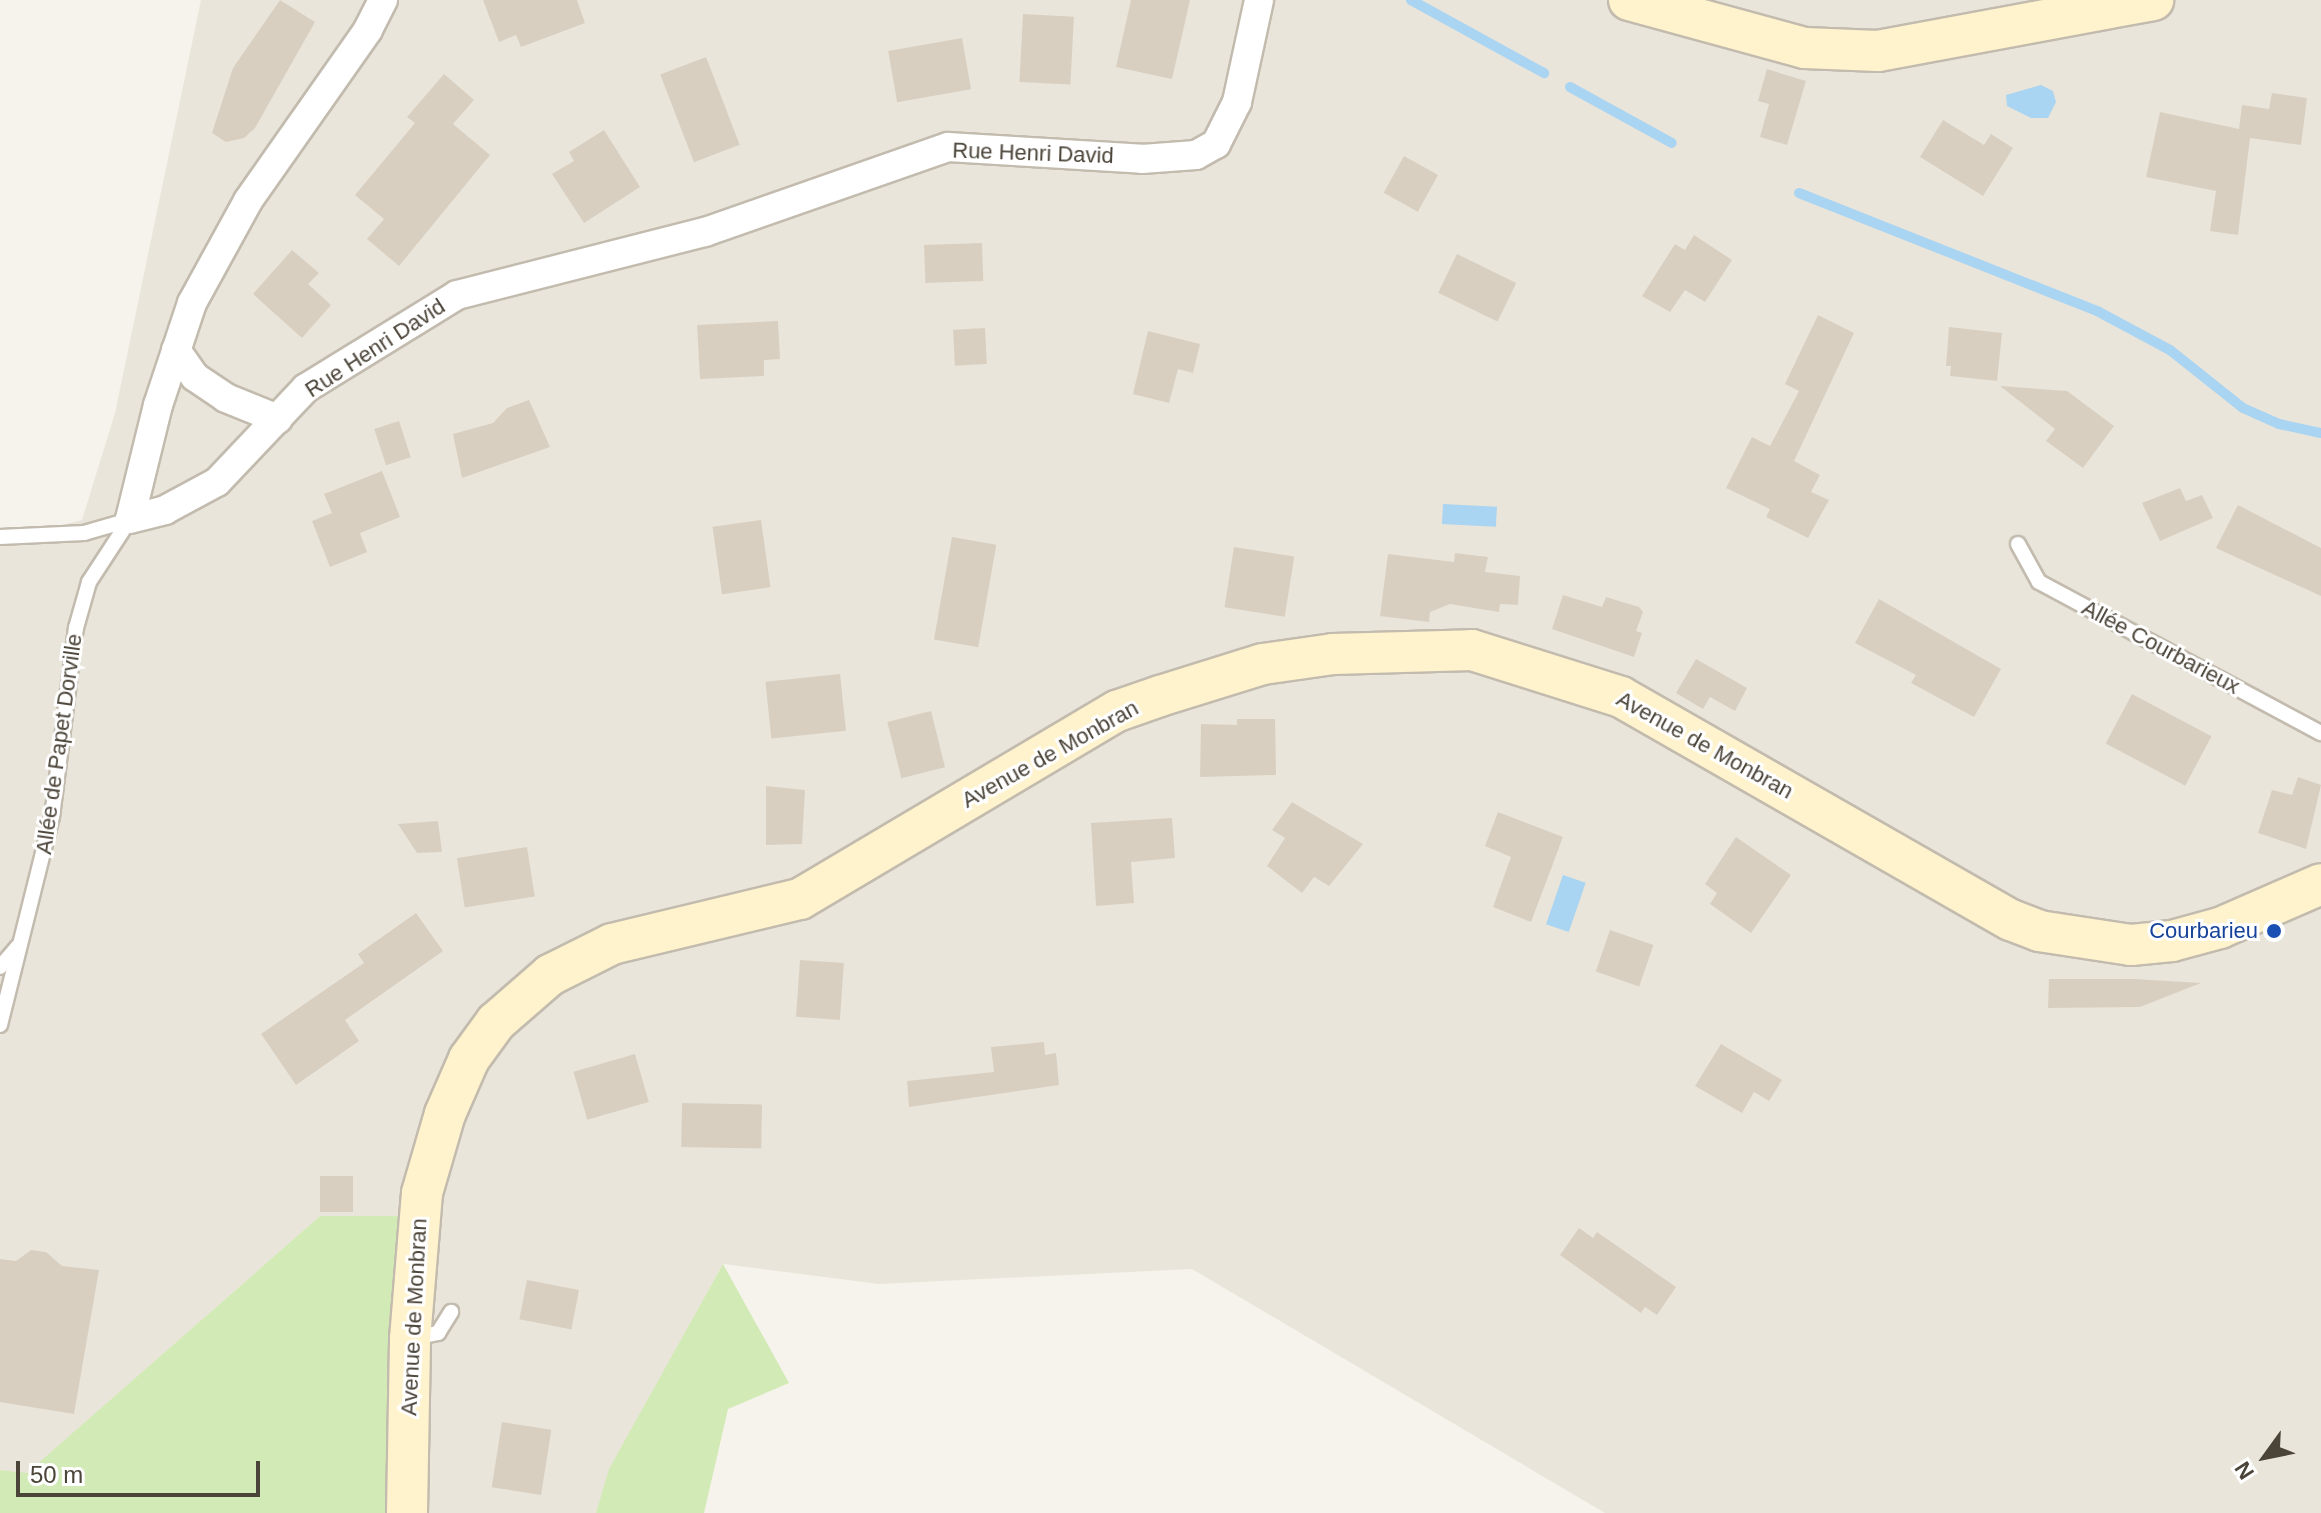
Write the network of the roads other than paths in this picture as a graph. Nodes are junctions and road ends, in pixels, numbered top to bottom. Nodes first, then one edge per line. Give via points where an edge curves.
1 (383, 0) edge
2 (1259, 0) edge
3 (1629, 0) edge
4 (2153, 0) edge
5 (176, 350) junction
6 (278, 419) junction
7 (130, 519) junction
8 (0, 537) edge
9 (2018, 544) dead end
10 (2321, 733) edge
11 (2321, 884) edge
12 (21, 943) junction
13 (0, 967) edge
14 (0, 1025) edge
15 (451, 1312) dead end
16 (410, 1339) junction
17 (407, 1513) edge

1 - 5 street via 368,30 248,201 192,303
2 - 6 street, Rue Henri David via 1237,102 1216,144 1196,155 1142,159 948,147 705,232 457,295 306,388
3 - 4 street via 1805,48 1878,51
5 - 6 street via 195,377 226,398
5 - 7 street
6 - 7 street, Rue Henri David via 217,482 165,510
7 - 8 lane via 84,533
7 - 12 lane, Allée de Papet Dorville via 89,582 76,628 52,817
9 - 10 lane, Allée Courbarieux via 2039,582
11 - 16 street, Avenue de Monbran via 2220,928 2172,941 2131,945 2068,938 2011,920 1621,697 1513,659 1472,650 1397,649 1263,664 1117,711 800,899 612,944 550,975 496,1022 469,1059 445,1114 422,1193
12 - 13 lane
12 - 14 lane, Allée de Papet Dorville
15 - 16 lane via 438,1333
16 - 17 street, Avenue de Monbran

